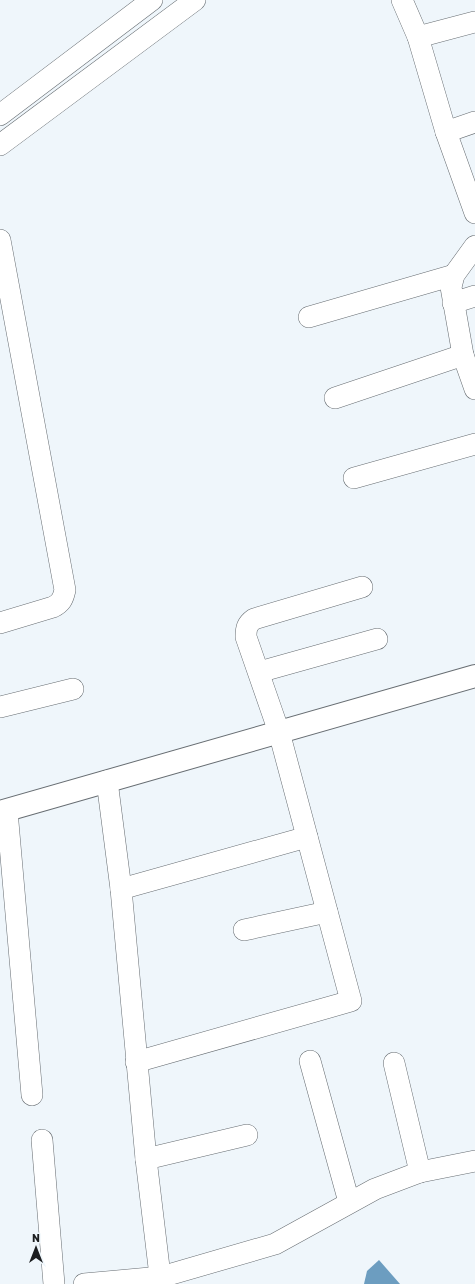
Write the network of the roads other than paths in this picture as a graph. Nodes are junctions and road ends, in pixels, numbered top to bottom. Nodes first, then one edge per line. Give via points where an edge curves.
1 (152, 0) edge
2 (195, 0) edge
3 (402, 0) edge
4 (475, 22) edge
5 (418, 37) junction
6 (0, 115) edge
7 (475, 122) edge
8 (446, 132) junction
9 (0, 146) edge
10 (475, 213) edge
11 (0, 240) edge
12 (475, 246) edge
13 (454, 275) junction
14 (475, 296) edge
15 (453, 303) junction
16 (309, 317) dead end
17 (463, 355) junction
18 (475, 389) edge
19 (335, 398) dead end
20 (475, 444) edge
21 (354, 478) dead end
22 (362, 587) dead end
23 (0, 623) edge
24 (377, 639) dead end
25 (259, 672) junction
26 (475, 676) edge
27 (73, 689) dead end
28 (0, 707) edge
29 (280, 732) junction
30 (107, 781) junction
31 (3, 811) edge
32 (307, 837) junction
33 (121, 889) junction
34 (327, 912) junction
35 (244, 930) dead end
36 (136, 1062) junction
37 (310, 1062) dead end
38 (394, 1062) dead end
39 (32, 1095) dead end
40 (247, 1135) dead end
41 (42, 1140) dead end
42 (146, 1159) junction
43 (475, 1161) edge
44 (420, 1172) junction
45 (349, 1202) junction
46 (161, 1281) edge
47 (54, 1284) edge
48 (84, 1284) edge

1 - 6 street
2 - 9 street
3 - 5 street
4 - 5 street
5 - 8 street
7 - 8 street
8 - 10 street
11 - 23 street via 65,590 60,603 53,607
12 - 13 street
13 - 15 street via 451,287
13 - 16 street
14 - 15 street
15 - 17 street
17 - 18 street
17 - 19 street
20 - 21 street
22 - 25 street via 254,618 248,623 246,637
24 - 25 street
25 - 29 street
26 - 29 street
27 - 28 street
29 - 30 street
29 - 32 street
30 - 31 street
30 - 33 street
31 - 39 street
32 - 33 street
32 - 34 street
33 - 36 street
34 - 35 street
34 - 36 street via 351,1001
36 - 42 street
37 - 45 street
38 - 44 street
40 - 42 street
41 - 47 street
42 - 46 street
43 - 44 street
44 - 45 street via 375,1188
45 - 46 street via 275,1244
46 - 48 street

